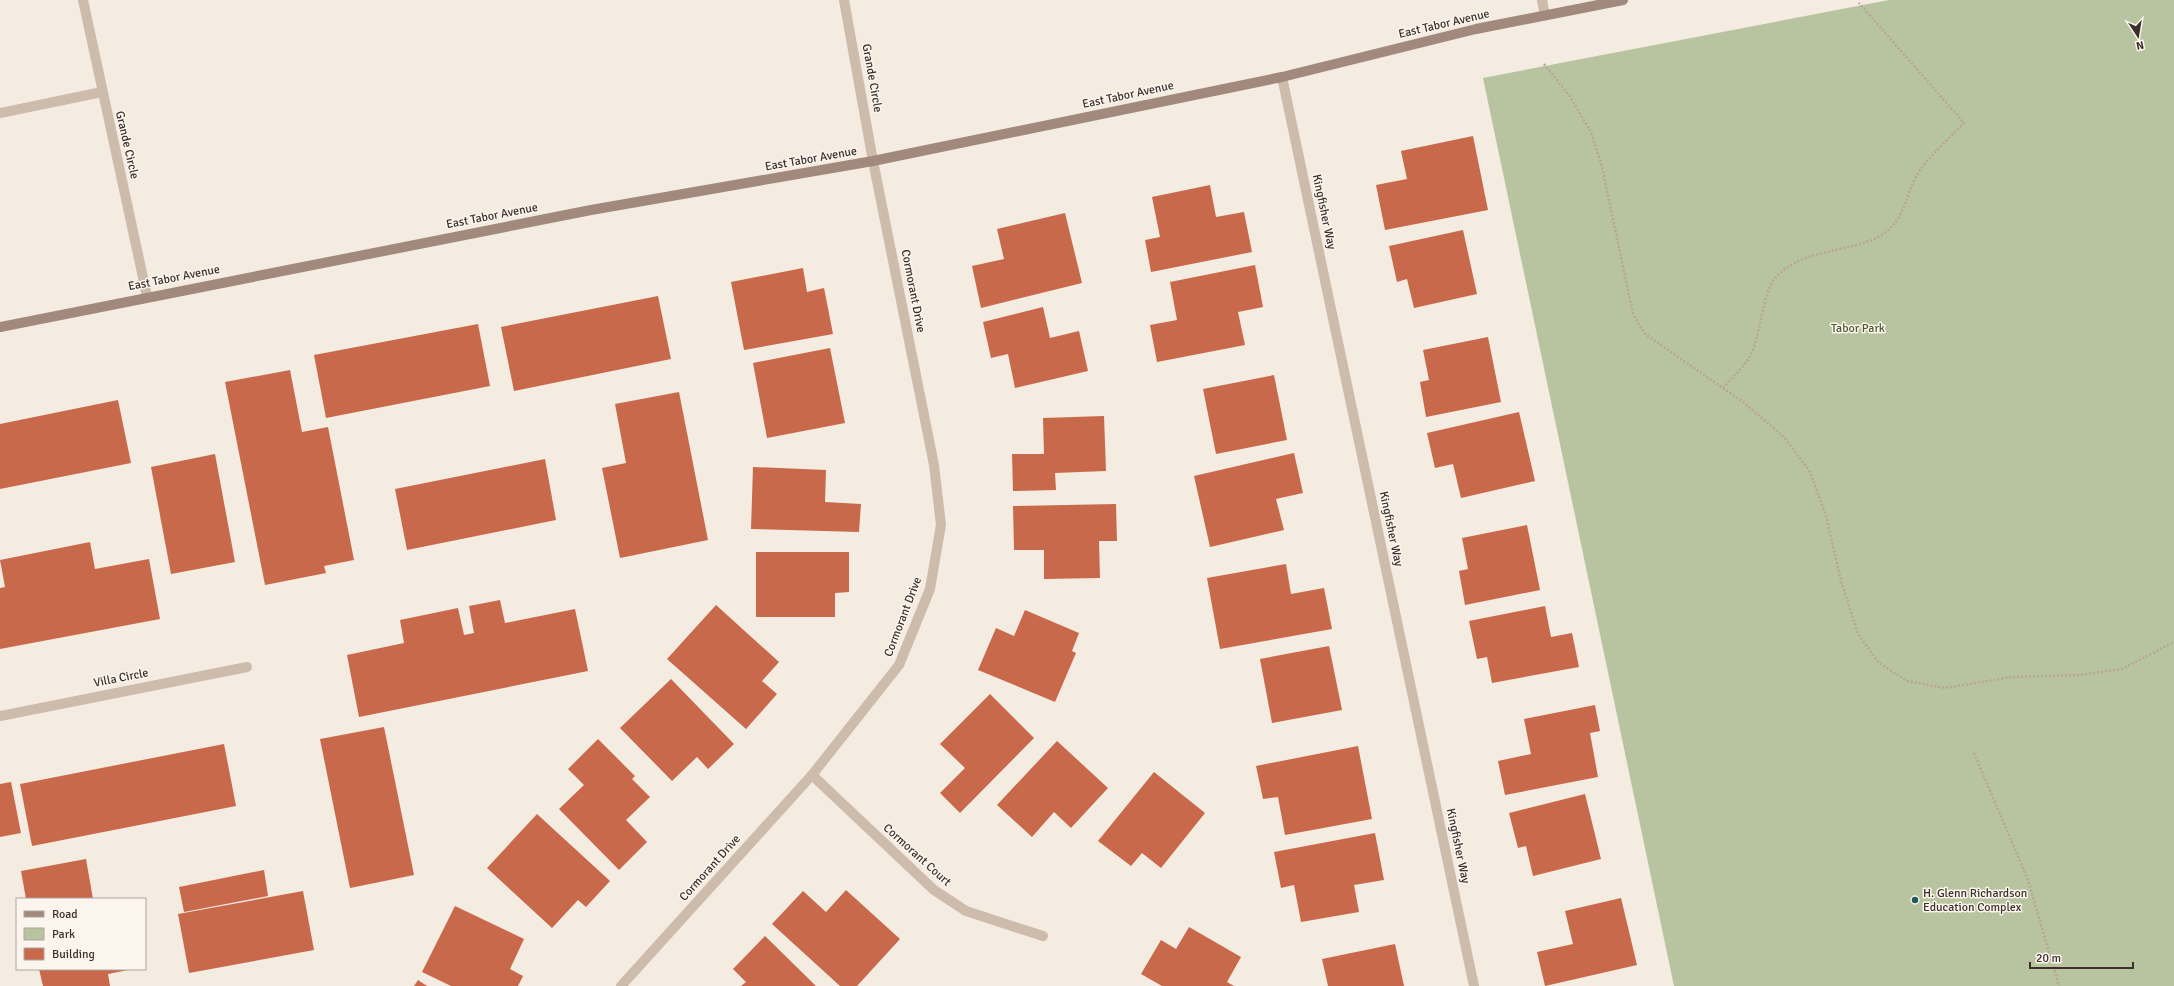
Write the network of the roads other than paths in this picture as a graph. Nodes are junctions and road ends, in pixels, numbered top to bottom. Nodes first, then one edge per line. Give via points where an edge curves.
1 (83, 0) edge
2 (844, 0) edge
3 (1542, 0) edge
4 (1623, 0) edge
5 (1545, 15) junction
6 (1282, 77) junction
7 (102, 92) junction
8 (0, 113) edge
9 (874, 161) junction
10 (147, 296) junction
11 (0, 327) edge
12 (247, 667) dead end
13 (0, 716) edge
14 (812, 776) junction
15 (1043, 936) dead end
16 (621, 986) edge
17 (1474, 986) edge

1 - 7 street, Grande Circle
2 - 9 street, Grande Circle
3 - 5 street
4 - 5 main road, East Tabor Avenue
5 - 6 main road, East Tabor Avenue via 1476,28
6 - 9 main road, East Tabor Avenue
6 - 17 street, Kingfisher Way
7 - 8 street
7 - 10 street, Grande Circle
9 - 10 main road, East Tabor Avenue via 591,210
9 - 14 street, Cormorant Drive via 934,465 941,525 930,589 899,665
10 - 11 main road, East Tabor Avenue
12 - 13 street, Villa Circle
14 - 15 street, Cormorant Court via 934,890 966,911
14 - 16 street, Cormorant Drive

